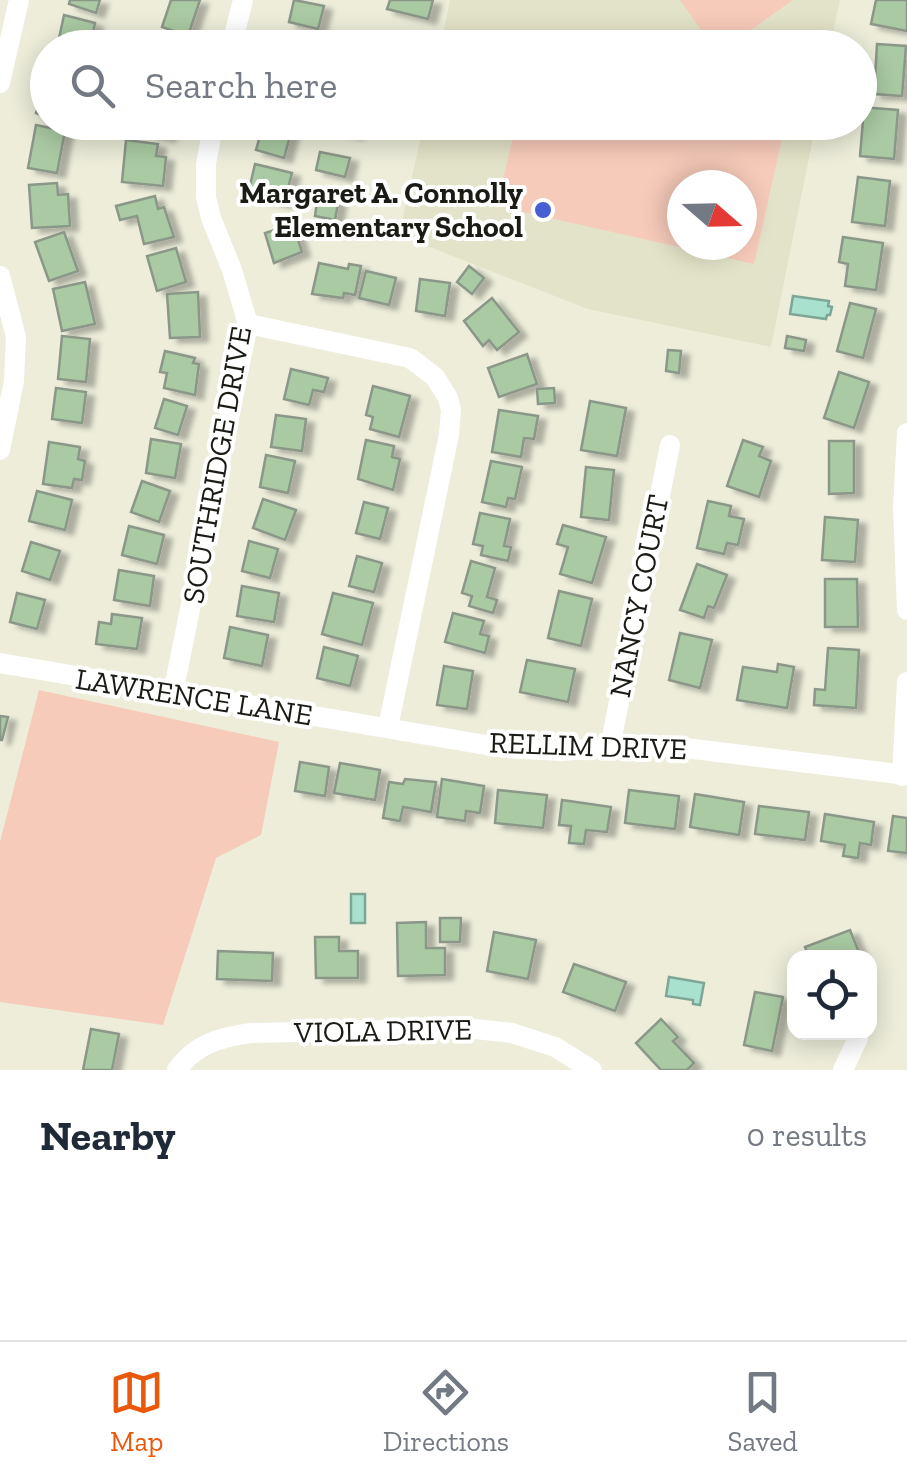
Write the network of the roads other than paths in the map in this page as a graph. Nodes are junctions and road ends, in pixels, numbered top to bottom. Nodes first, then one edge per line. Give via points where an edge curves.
1 (19, 0) edge
2 (244, 0) edge
3 (236, 30) edge
4 (0, 84) edge
5 (211, 140) edge
6 (0, 276) edge
7 (248, 324) junction
8 (2, 426) edge
9 (907, 433) edge
10 (670, 445) dead end
11 (0, 450) edge
12 (907, 610) edge
13 (0, 664) edge
14 (907, 682) edge
15 (173, 693) junction
16 (388, 728) junction
17 (610, 746) junction
18 (904, 776) edge
19 (857, 1040) edge
20 (176, 1070) edge
21 (592, 1070) edge
22 (843, 1070) edge

1 - 4 street
2 - 3 street
5 - 7 street, SOUTHRIDGE DRIVE via 206,197
6 - 8 street via 16,337
7 - 15 street, SOUTHRIDGE DRIVE
7 - 16 street via 410,358 435,377 448,398 449,436
8 - 11 street
9 - 12 street
10 - 17 street, NANCY COURT
13 - 15 street, LAWRENCE LANE
14 - 18 street
15 - 16 street, LAWRENCE LANE
16 - 17 street, RELLIM DRIVE via 504,748
17 - 18 street, RELLIM DRIVE via 677,747
19 - 22 street
20 - 21 street, VIOLA DRIVE via 222,1037 466,1028 555,1047

